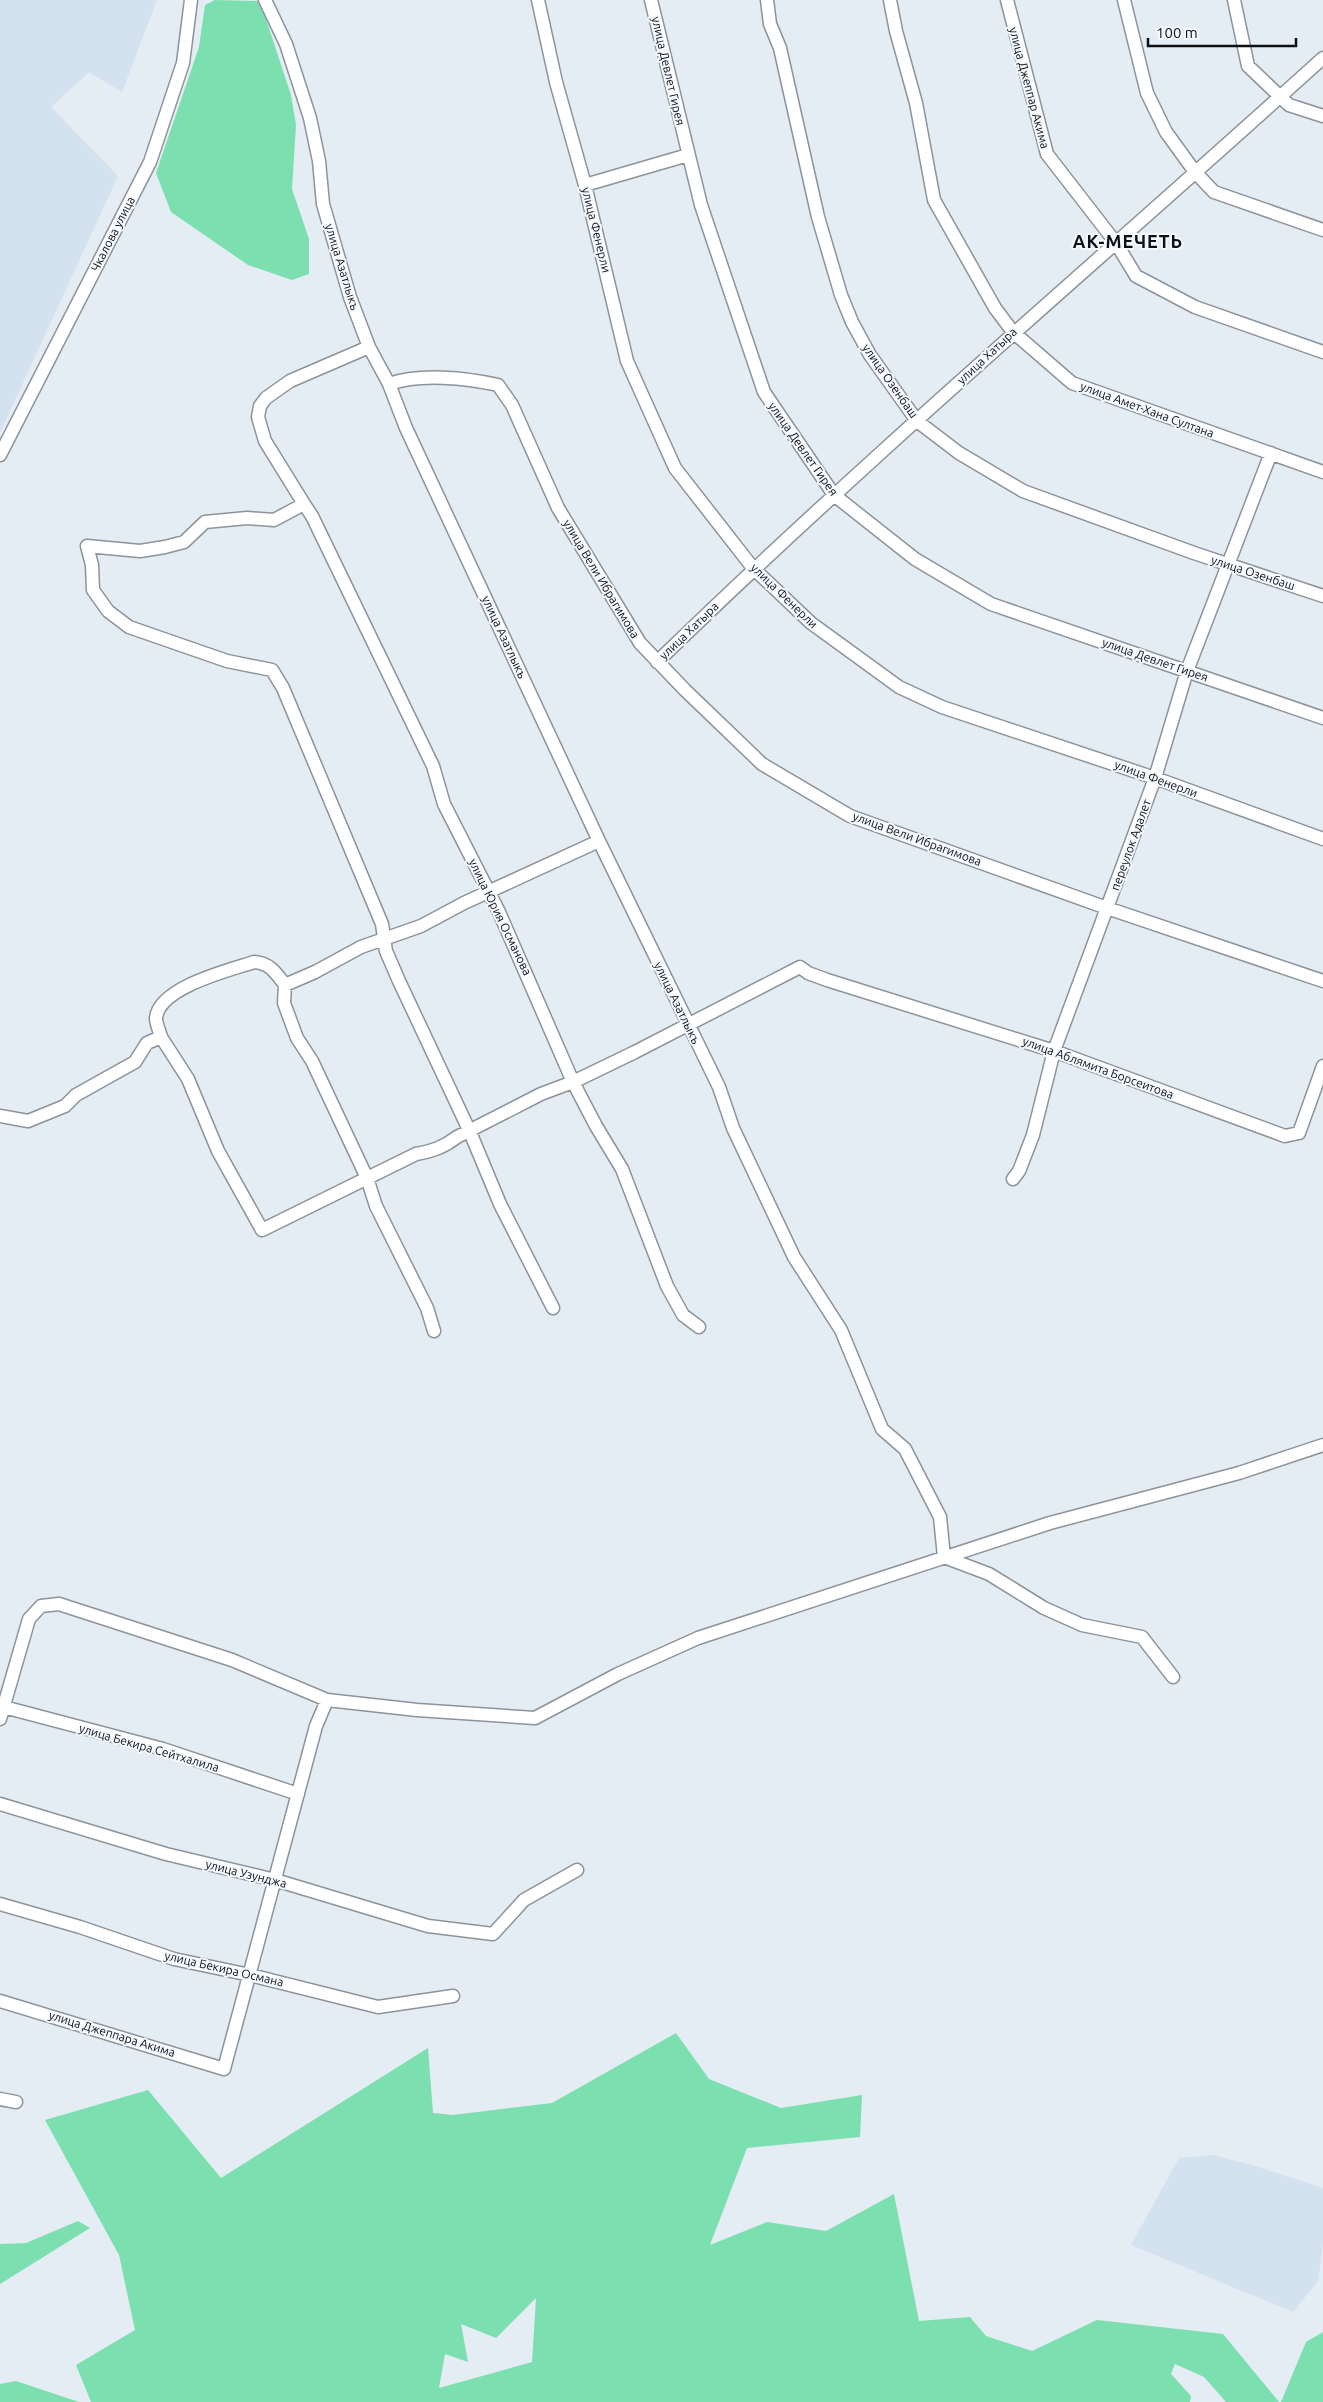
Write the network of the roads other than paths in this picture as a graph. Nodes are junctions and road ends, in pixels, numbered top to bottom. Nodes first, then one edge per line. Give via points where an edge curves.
1 (191, 0) edge
2 (265, 0) edge
3 (538, 0) edge
4 (651, 0) edge
5 (767, 0) edge
6 (890, 0) edge
7 (1007, 0) edge
8 (1124, 0) edge
9 (1234, 0) edge
10 (1323, 58) edge
11 (1279, 97) junction
12 (1323, 116) edge
13 (688, 155) junction
14 (1195, 172) junction
15 (585, 185) junction
16 (1323, 230) edge
17 (1116, 243) junction
18 (1013, 332) junction
19 (369, 347) junction
20 (1323, 352) edge
21 (390, 384) junction
22 (917, 421) junction
23 (1271, 453) junction
24 (0, 455) edge
25 (1323, 472) edge
26 (834, 496) junction
27 (304, 504) junction
28 (1227, 564) junction
29 (753, 568) junction
30 (1323, 596) edge
31 (658, 662) junction
32 (1187, 671) junction
33 (1323, 718) edge
34 (1155, 778) junction
35 (1323, 838) edge
36 (599, 841) junction
37 (488, 893) junction
38 (1108, 908) junction
39 (385, 939) junction
40 (1323, 981) edge
41 (285, 985) junction
42 (688, 1026) junction
43 (161, 1037) junction
44 (1054, 1051) junction
45 (1323, 1066) edge
46 (573, 1082) junction
47 (0, 1116) edge
48 (470, 1132) junction
49 (367, 1178) junction
50 (1012, 1179) dead end
51 (553, 1308) dead end
52 (699, 1327) dead end
53 (434, 1331) dead end
54 (1323, 1445) edge
55 (944, 1557) junction
56 (1173, 1677) dead end
57 (327, 1700) junction
58 (1, 1711) edge
59 (298, 1794) junction
60 (0, 1804) edge
61 (577, 1870) dead end
62 (275, 1880) junction
63 (0, 1904) edge
64 (250, 1975) junction
65 (453, 1996) dead end
66 (0, 2000) edge
67 (0, 2099) edge
68 (16, 2102) dead end

1 - 24 street, Чкалова улица via 183,63 150,162
2 - 19 street, улица Азатлыкъ via 286,44 310,118 323,204 350,297
3 - 15 street, улица Фенерли via 556,82
4 - 13 street, улица Девлет Гирея
5 - 22 street, улица Озенбаш via 770,24 780,48 818,217 842,295 852,322 870,354
6 - 18 street, улица Амет-Хана Султана via 916,103 934,200 995,308
7 - 17 street, улица Джеппар Акима via 1047,154
8 - 14 street via 1147,93 1166,132
9 - 11 street via 1248,66
10 - 11 street, улица Хатыра
11 - 12 street via 1289,105
11 - 14 street, улица Хатыра
13 - 15 street
13 - 26 street, улица Девлет Гирея via 701,205 764,392
14 - 16 street via 1214,192
14 - 17 street, улица Хатыра
15 - 29 street, улица Фенерли via 627,361 675,468
17 - 18 street, улица Хатыра
17 - 20 street, улица Джеппар Акима via 1136,276 1195,307
18 - 22 street, улица Хатыра
18 - 23 street, улица Амет-Хана Султана via 1072,383
19 - 21 street, улица Азатлыкъ
19 - 27 street, улица Юрия Османова via 290,382 260,406 258,417 266,441
21 - 31 street, улица Вели Ибрагимова via 406,378 470,379 498,385 512,405 558,508 640,643
21 - 36 street, улица Азатлыкъ via 411,437
22 - 26 street, улица Хатыра
22 - 28 street, улица Озенбаш via 959,453 1023,491
23 - 25 street, улица Амет-Хана Султана
23 - 28 street, переулок Адалет
26 - 29 street, улица Хатыра
26 - 32 street, улица Девлет Гирея via 915,559 991,604
27 - 37 street, улица Юрия Османова via 433,766 444,804
27 - 39 street via 274,520 247,518 205,522 184,542 165,547 140,551 87,546 92,564 93,590 108,611 129,627 227,662 272,670 283,688 339,819 382,924
28 - 30 street, улица Озенбаш
28 - 32 street, переулок Адалет
29 - 31 street, улица Хатыра
29 - 34 street, улица Фенерли via 811,623 899,687 942,706
31 - 38 street, улица Вели Ибрагимова via 762,764 850,816
32 - 33 street, улица Девлет Гирея
32 - 34 street, переулок Адалет
34 - 35 street, улица Фенерли
34 - 38 street, переулок Адалет
36 - 37 street
36 - 42 street, улица Азатлыкъ
37 - 39 street via 421,926
37 - 46 street, улица Юрия Османова via 533,985
38 - 40 street, улица Вели Ибрагимова
38 - 44 street, переулок Адалет
39 - 41 street
39 - 48 street via 386,951 399,981
41 - 43 street via 272,968 254,962 198,979 166,1001 159,1010 156,1019
41 - 49 street via 284,1003 297,1038 312,1061
42 - 44 street, улица Аблямита Борсеитова via 800,967 827,980
42 - 46 street
42 - 55 street, улица Азатлыкъ via 719,1087 734,1128 794,1256 841,1330 882,1429 905,1449 940,1517
43 - 47 street via 147,1044 135,1062 76,1095 65,1106 28,1122
43 - 49 street via 188,1079 218,1151 262,1230
44 - 45 street, улица Аблямита Борсеитова via 1286,1136 1299,1133
44 - 50 street, переулок Адалет via 1033,1135 1019,1171
46 - 48 street via 541,1094
46 - 52 street, улица Юрия Османова via 622,1169 667,1286 683,1315
48 - 49 street
48 - 51 street via 500,1204
49 - 53 street via 376,1206 428,1308
54 - 55 street via 1239,1473 1050,1523
55 - 56 street via 988,1574 1044,1608 1082,1625 1142,1637
55 - 57 street via 698,1638 618,1674 535,1718
57 - 58 street via 232,1660 58,1604 41,1606 29,1619
57 - 59 street via 316,1726
58 - 59 street, улица Бекира Сейтхалила via 163,1749
59 - 62 street
60 - 62 street, улица Узунджа via 166,1854
61 - 62 street, улица Узунджа via 524,1900 493,1934 428,1926
62 - 64 street
63 - 64 street, улица Бекира Османа via 174,1959
64 - 65 street, улица Бекира Османа via 378,2006
64 - 66 street, улица Джеппара Акима via 224,2069
67 - 68 street

